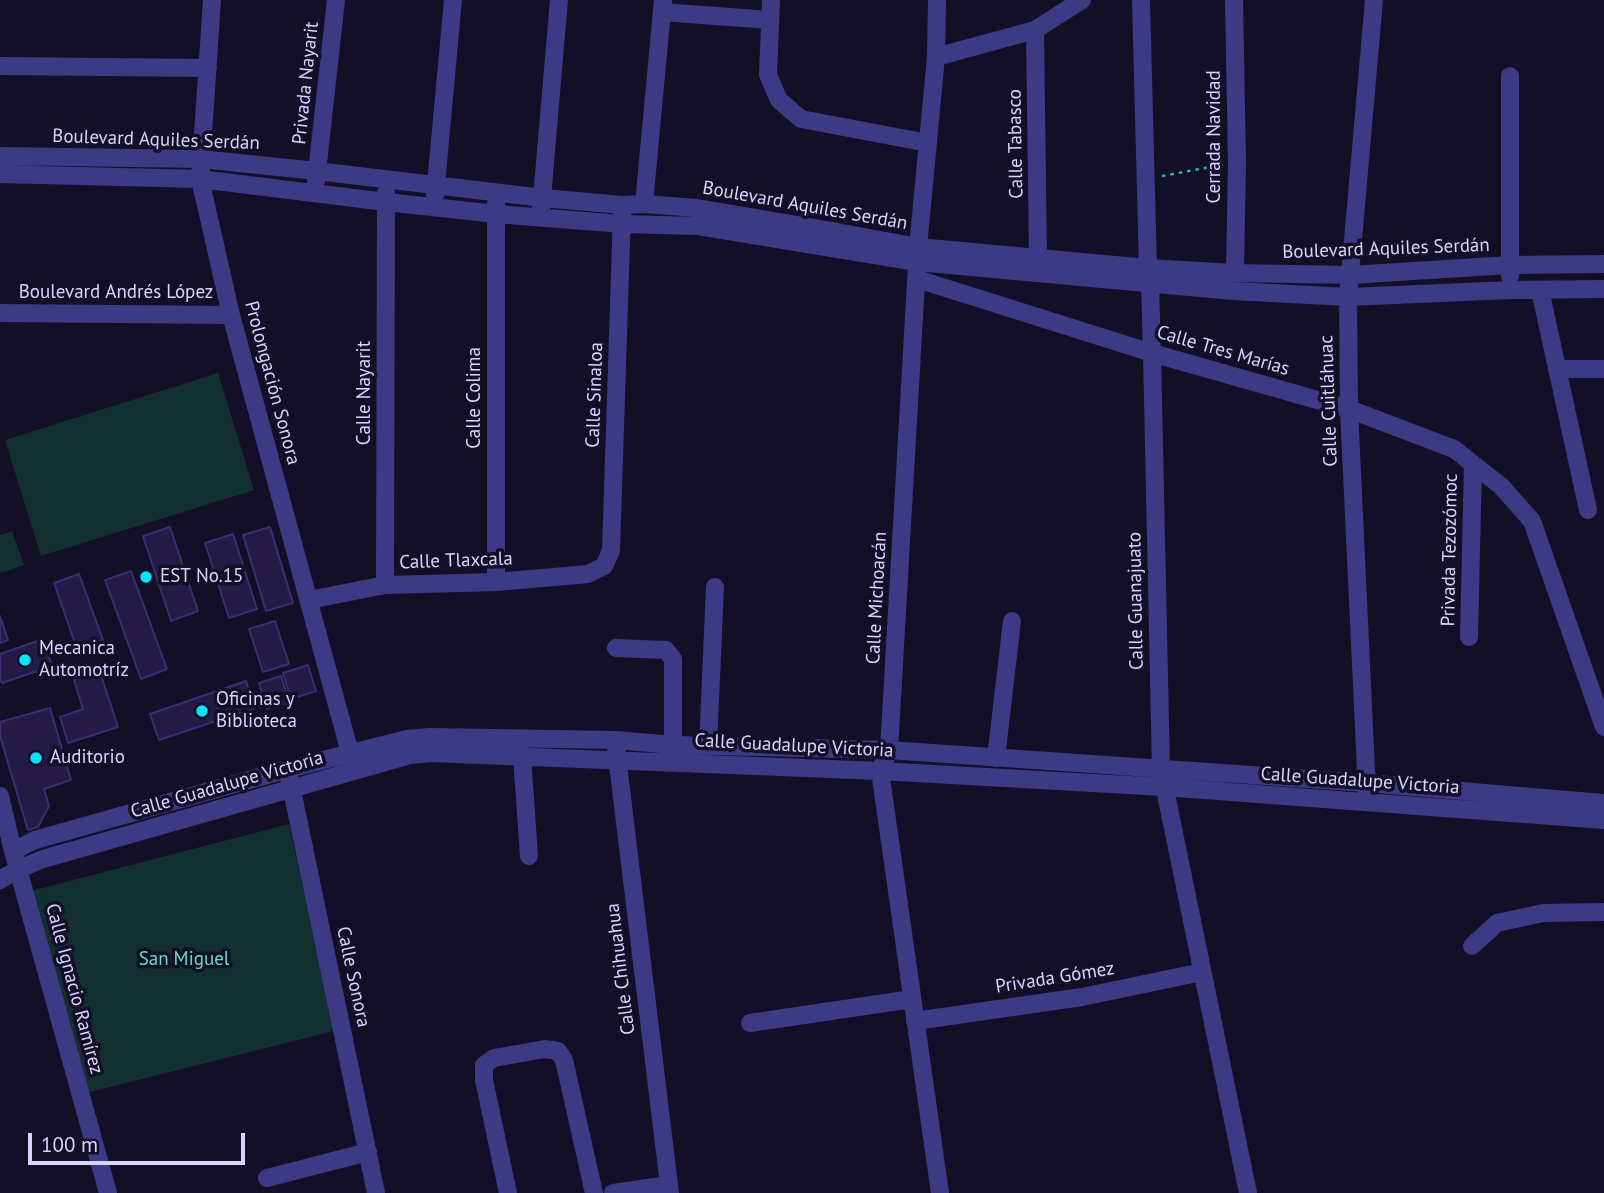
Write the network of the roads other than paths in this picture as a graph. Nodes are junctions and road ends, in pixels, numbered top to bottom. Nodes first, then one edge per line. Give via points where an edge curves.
1 (212, 0) edge
2 (336, 0) edge
3 (453, 0) edge
4 (559, 0) edge
5 (771, 0) edge
6 (937, 0) edge
7 (1082, 0) edge
8 (1141, 0) edge
9 (1234, 0) edge
10 (1374, 0) edge
11 (663, 6) edge
12 (1061, 7) edge
13 (770, 20) junction
14 (1035, 30) junction
15 (936, 57) junction
16 (0, 66) edge
17 (208, 68) junction
18 (1510, 76) dead end
19 (928, 143) junction
20 (0, 156) edge
21 (200, 159) junction
22 (317, 171) junction
23 (0, 174) edge
24 (200, 179) junction
25 (388, 179) junction
26 (436, 185) junction
27 (314, 193) junction
28 (496, 193) junction
29 (543, 198) junction
30 (386, 202) junction
31 (645, 204) junction
32 (622, 205) junction
33 (433, 207) junction
34 (496, 214) junction
35 (540, 217) junction
36 (622, 224) junction
37 (1038, 258) junction
38 (917, 263) junction
39 (1604, 264) edge
40 (1510, 265) junction
41 (1235, 273) junction
42 (1350, 275) junction
43 (1149, 276) junction
44 (1604, 289) edge
45 (1511, 290) junction
46 (1540, 290) junction
47 (1348, 297) junction
48 (0, 313) edge
49 (231, 315) junction
50 (1152, 353) junction
51 (1557, 369) junction
52 (1604, 369) edge
53 (1349, 409) junction
54 (1473, 464) junction
55 (1588, 510) dead end
56 (604, 566) joint
57 (496, 582) junction
58 (385, 585) junction
59 (715, 587) dead end
60 (309, 600) junction
61 (1012, 621) dead end
62 (1469, 637) dead end
63 (616, 648) dead end
64 (1604, 727) edge
65 (615, 740) junction
66 (673, 745) junction
67 (708, 746) junction
68 (889, 750) junction
69 (350, 753) junction
70 (522, 756) junction
71 (996, 758) junction
72 (617, 760) junction
73 (288, 769) junction
74 (355, 770) junction
75 (880, 771) junction
76 (1162, 778) junction
77 (1367, 783) junction
78 (292, 788) junction
79 (0, 796) edge
80 (1368, 803) junction
81 (1604, 803) edge
82 (1604, 820) edge
83 (13, 851) junction
84 (529, 856) dead end
85 (19, 869) junction
86 (0, 880) edge
87 (1604, 912) edge
88 (1472, 946) dead end
89 (1202, 972) junction
90 (912, 999) junction
91 (915, 1021) junction
92 (750, 1023) dead end
93 (368, 1153) junction
94 (267, 1178) dead end
95 (669, 1189) edge
96 (108, 1193) edge
97 (376, 1193) edge
98 (508, 1193) edge
99 (594, 1193) edge
100 (613, 1193) edge
101 (940, 1193) edge
102 (1248, 1193) edge

1 - 17 street, Prolongación Sonora
2 - 22 street, Privada Nayarit
3 - 26 street
4 - 29 street
5 - 13 street
6 - 15 street, Calle Michoacán
7 - 12 street
8 - 43 street, Calle Guanajuato
9 - 41 street, Cerrada Navidad
10 - 42 street, Calle Cuitláhuac
11 - 13 street
11 - 31 street
12 - 14 street
13 - 19 street via 768,75 779,100 801,119
14 - 15 street
14 - 37 street, Calle Tabasco
15 - 19 street, Calle Michoacán
16 - 17 street
17 - 21 street, Prolongación Sonora
18 - 40 street
19 - 38 street, Calle Michoacán
20 - 21 street, Boulevard Aquiles Serdán
21 - 22 street, Boulevard Aquiles Serdán
21 - 24 street, Prolongación Sonora
22 - 25 street, Boulevard Aquiles Serdán
22 - 27 street, Privada Nayarit
23 - 24 street, Boulevard Aquiles Serdán
24 - 27 street, Boulevard Aquiles Serdán
24 - 49 street, Prolongación Sonora
25 - 26 street, Boulevard Aquiles Serdán
25 - 30 street, Calle Nayarit
26 - 28 street, Boulevard Aquiles Serdán
26 - 33 street
27 - 30 street, Boulevard Aquiles Serdán
28 - 29 street, Boulevard Aquiles Serdán
28 - 34 street, Calle Colima
29 - 32 street, Boulevard Aquiles Serdán
29 - 35 street
30 - 33 street, Boulevard Aquiles Serdán
30 - 58 street, Calle Nayarit
31 - 32 street, Boulevard Aquiles Serdán
31 - 38 street, Boulevard Aquiles Serdán via 821,229
32 - 36 street, Calle Sinaloa
33 - 34 street, Boulevard Aquiles Serdán
34 - 35 street, Boulevard Aquiles Serdán
34 - 57 street, Calle Colima
35 - 36 street, Boulevard Aquiles Serdán
36 - 38 street, Boulevard Aquiles Serdán via 698,226
36 - 56 street, Calle Sinaloa via 611,551
37 - 38 street, Boulevard Aquiles Serdán
37 - 43 street, Boulevard Aquiles Serdán
38 - 43 street, Boulevard Aquiles Serdán
38 - 50 street, Calle Tres Marías
38 - 68 street, Calle Michoacán
39 - 40 street, Boulevard Aquiles Serdán
40 - 42 street, Boulevard Aquiles Serdán
40 - 45 street
41 - 42 street, Boulevard Aquiles Serdán
41 - 43 street, Boulevard Aquiles Serdán
42 - 47 street, Calle Cuitláhuac
43 - 47 street, Boulevard Aquiles Serdán via 1233,291
43 - 50 street, Calle Guanajuato
44 - 46 street, Boulevard Aquiles Serdán
45 - 46 street, Boulevard Aquiles Serdán
45 - 47 street, Boulevard Aquiles Serdán
46 - 51 street
47 - 53 street, Calle Cuitláhuac
48 - 49 street, Boulevard Andrés López
49 - 60 street, Prolongación Sonora
50 - 53 street, Calle Tres Marías
50 - 76 street, Calle Guanajuato
51 - 52 street
51 - 55 street
53 - 54 street, Calle Tres Marías via 1454,449
53 - 77 street, Calle Cuitláhuac
54 - 62 street, Privada Tezozómoc
54 - 64 street, Calle Tres Marías via 1501,486 1532,521
56 - 57 street, Calle Tlaxcala via 588,574
57 - 58 street, Calle Tlaxcala
58 - 60 street, Calle Tlaxcala
59 - 67 street
60 - 69 street, Prolongación Sonora
61 - 71 street
63 - 66 street via 666,650 673,659
65 - 66 street, Calle Guadalupe Victoria
65 - 69 street, Calle Guadalupe Victoria via 430,737
65 - 72 street, Calle Chihuahua
66 - 67 street, Calle Guadalupe Victoria
67 - 68 street, Calle Guadalupe Victoria
68 - 71 street, Calle Guadalupe Victoria
68 - 75 street, Calle Michoacán
69 - 73 street, Calle Guadalupe Victoria
69 - 74 street, Prolongación Sonora
70 - 72 street, Calle Guadalupe Victoria
70 - 74 street, Calle Guadalupe Victoria via 431,753
70 - 84 street
71 - 76 street, Calle Guadalupe Victoria
72 - 75 street, Calle Guadalupe Victoria
72 - 95 street, Calle Chihuahua
73 - 78 street, Calle Sonora
73 - 83 street, Calle Guadalupe Victoria via 36,840
74 - 78 street, Calle Guadalupe Victoria
75 - 76 street, Calle Guadalupe Victoria
75 - 90 street
76 - 77 street, Calle Guadalupe Victoria
76 - 80 street, Calle Guadalupe Victoria
76 - 89 street, Calle Guanajuato
77 - 80 street, Calle Cuitláhuac
77 - 81 street, Calle Guadalupe Victoria
78 - 85 street, Calle Guadalupe Victoria
78 - 93 street, Calle Sonora
79 - 83 street, Calle Ignacio Ramírez
80 - 82 street, Calle Guadalupe Victoria
83 - 85 street, Calle Ignacio Ramírez
85 - 86 street, Calle Guadalupe Victoria
85 - 96 street, Calle Ignacio Ramírez
87 - 88 street via 1543,914 1497,923
89 - 91 street, Privada Gómez
89 - 102 street, Calle Guanajuato
90 - 91 street
90 - 92 street
91 - 101 street
93 - 94 street
93 - 97 street, Calle Sonora
95 - 100 street
98 - 99 street via 484,1065 495,1058 545,1049 558,1051 564,1060

